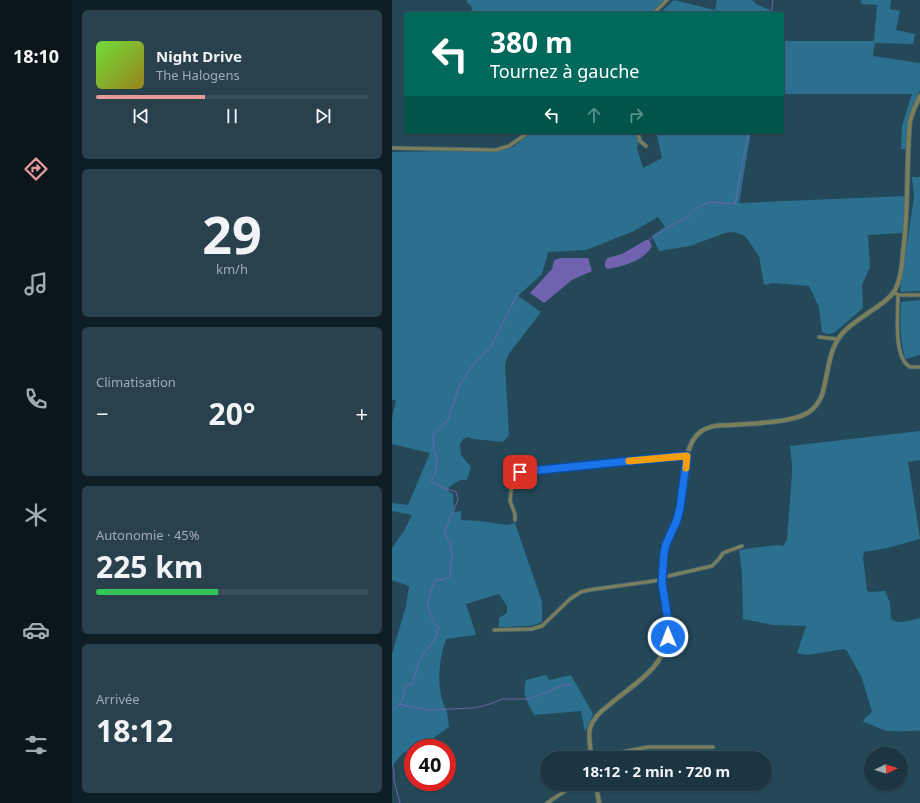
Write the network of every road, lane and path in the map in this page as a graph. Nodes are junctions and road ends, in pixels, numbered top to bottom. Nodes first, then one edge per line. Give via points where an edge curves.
1 (666, 0) edge
2 (655, 12) edge
3 (920, 96) edge
4 (526, 134) edge
5 (638, 134) edge
6 (646, 146) dead end
7 (392, 148) edge
8 (896, 293) junction
9 (920, 295) edge
10 (819, 337) dead end
11 (837, 339) junction
12 (920, 366) edge
13 (687, 456) junction
14 (515, 520) dead end
15 (742, 546) dead end
16 (662, 578) junction
17 (494, 630) dead end
18 (713, 747) dead end
19 (591, 751) edge
20 (627, 751) edge
21 (565, 791) edge
22 (597, 791) edge
23 (547, 803) edge
24 (599, 803) edge

1 - 2 street
3 - 8 street via 910,121 906,233
4 - 7 street via 509,146 496,150
5 - 6 street via 640,141
8 - 9 street
8 - 11 street via 848,327
8 - 12 street via 900,354 907,366
10 - 11 street
11 - 13 street via 822,395 811,410 790,419 708,428 694,439
13 - 14 street via 513,473 510,501
13 - 16 street via 680,508 666,544
15 - 16 street via 723,553 712,566
16 - 17 street via 585,591 570,599 538,627
16 - 19 street via 669,631 663,654 652,670 596,716 589,732
18 - 20 street via 648,747
21 - 23 street
22 - 24 street

